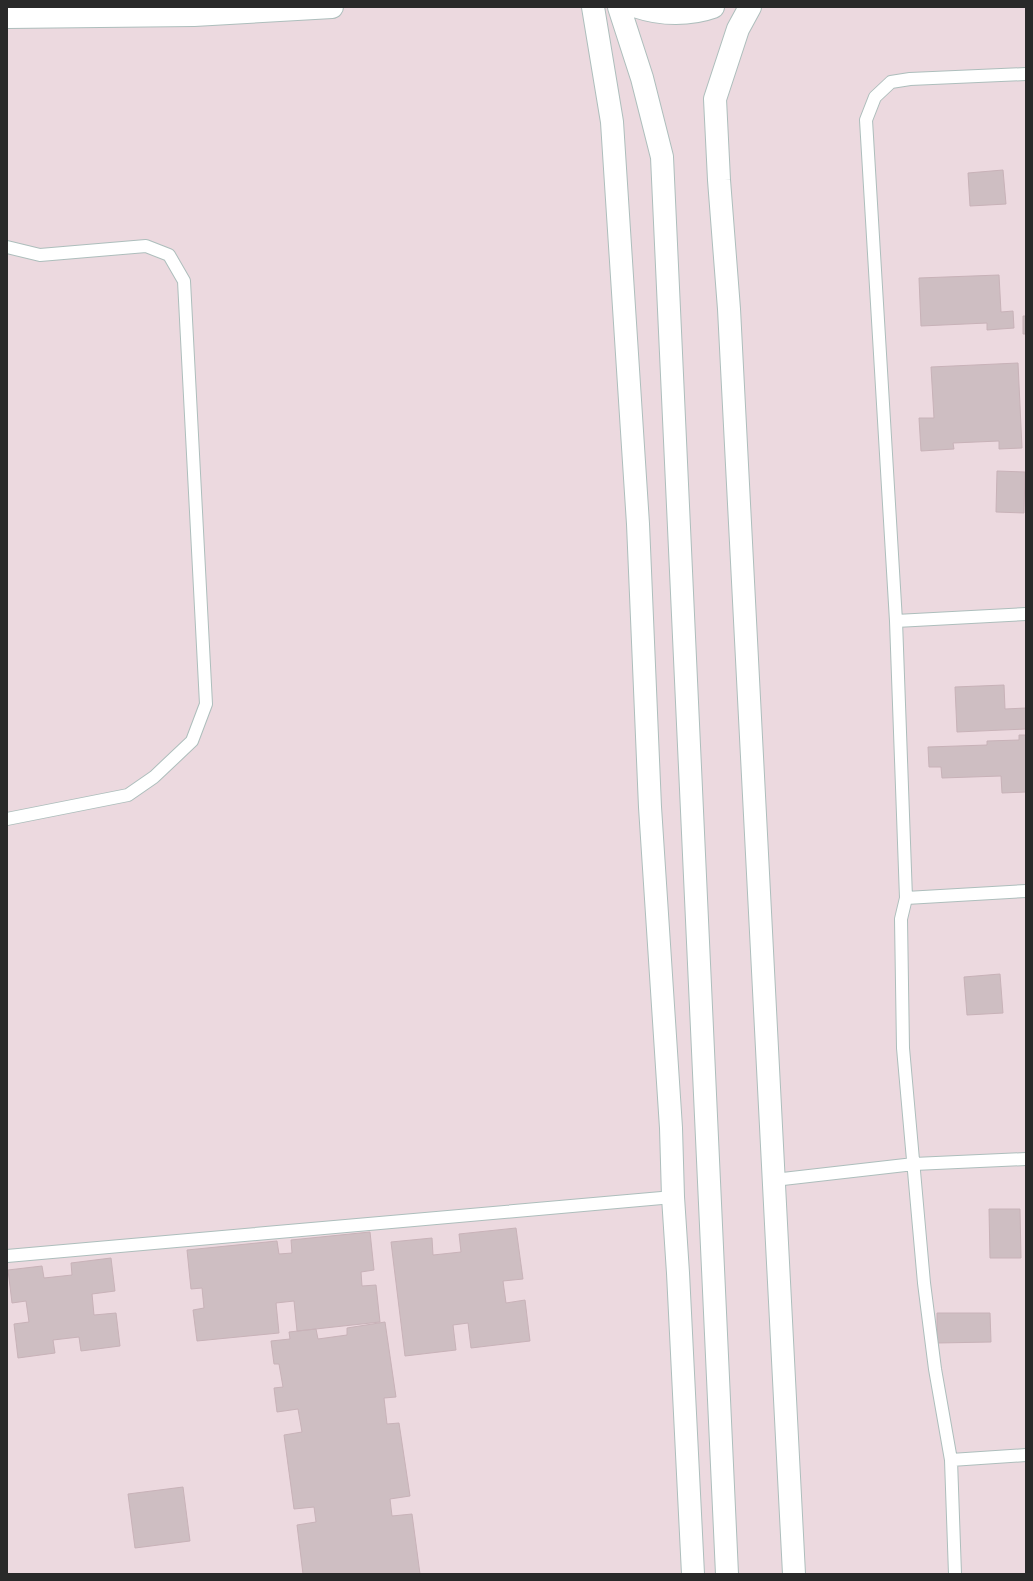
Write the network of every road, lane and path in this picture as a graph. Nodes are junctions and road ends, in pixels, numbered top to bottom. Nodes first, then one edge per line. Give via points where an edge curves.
1 (332, 7) edge
2 (593, 7) edge
3 (619, 7) edge
4 (638, 7) edge
5 (713, 7) edge
6 (750, 7) edge
7 (7, 17) edge
8 (1026, 74) edge
9 (7, 247) edge
10 (1026, 614) edge
11 (896, 621) junction
12 (7, 819) edge
13 (1026, 892) edge
14 (906, 898) junction
15 (1026, 1159) edge
16 (914, 1164) junction
17 (774, 1180) junction
18 (673, 1197) junction
19 (7, 1256) edge
20 (1026, 1456) edge
21 (951, 1460) junction
22 (693, 1574) edge
23 (728, 1574) edge
24 (794, 1574) edge
25 (955, 1574) edge

1 - 7 street via 194,15
2 - 18 street via 612,122 638,524 650,800
3 - 23 street via 642,78 662,157
4 - 5 street via 679,13
6 - 17 street via 738,29 715,99 729,309
8 - 11 lane via 891,82 875,98 866,120
9 - 12 lane via 40,255 146,246 169,255 184,281 206,704 192,741 154,777 128,795
10 - 11 lane
11 - 14 lane
13 - 14 lane
14 - 16 lane via 900,919 903,1048
15 - 16 lane
16 - 17 lane
16 - 21 lane via 924,1283 935,1369
17 - 24 street
18 - 19 lane
18 - 22 street
20 - 21 lane
21 - 25 lane

